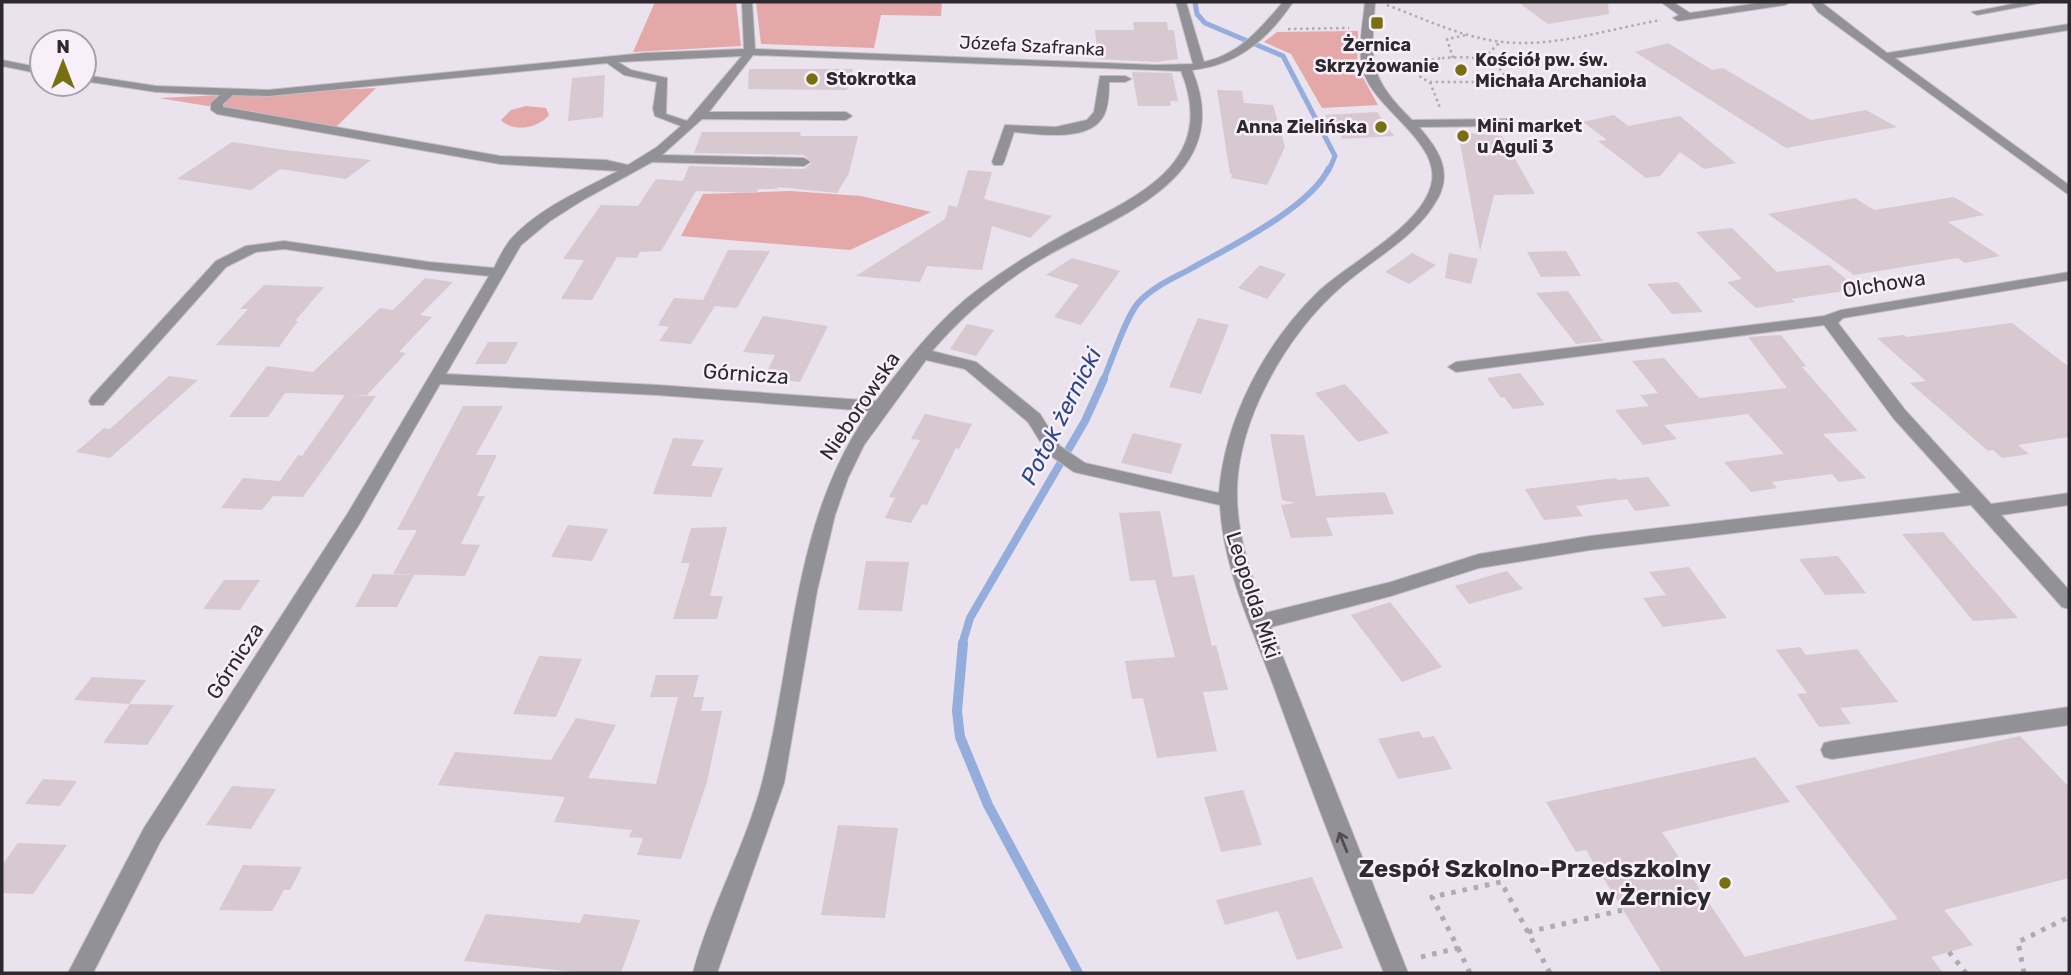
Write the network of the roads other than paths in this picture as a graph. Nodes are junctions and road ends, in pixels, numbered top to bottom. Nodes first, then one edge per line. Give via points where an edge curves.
1 (747, 2) edge
2 (1181, 2) edge
3 (1288, 2) edge
4 (1370, 2) edge
5 (1666, 2) edge
6 (1785, 2) edge
7 (1816, 2) edge
8 (2037, 2) edge
9 (1977, 12) dead end
10 (2069, 27) edge
11 (750, 52) junction
12 (1886, 56) junction
13 (610, 60) junction
14 (2, 63) edge
15 (1192, 66) junction
16 (28, 68) edge
17 (1128, 68) junction
18 (98, 80) edge
19 (229, 93) junction
20 (846, 116) dead end
21 (694, 120) junction
22 (1503, 122) dead end
23 (1408, 124) junction
24 (648, 158) junction
25 (804, 162) dead end
26 (998, 162) dead end
27 (628, 169) junction
28 (2069, 191) edge
29 (496, 272) junction
30 (2069, 276) edge
31 (1830, 320) junction
32 (922, 354) junction
33 (1456, 367) dead end
34 (437, 379) junction
35 (97, 401) dead end
36 (883, 407) junction
37 (2069, 499) edge
38 (1228, 501) junction
39 (1981, 505) junction
40 (2069, 602) edge
41 (1259, 622) junction
42 (2069, 716) edge
43 (1832, 750) dead end
44 (80, 973) edge
45 (705, 973) edge
46 (1396, 973) edge

1 - 11 street
2 - 15 street, Nieborowska
3 - 15 street, Józefa Szafranka via 1247,47 1227,58
4 - 23 street, Leopolda Miki via 1370,74 1384,99
5 - 6 street via 1683,17
7 - 12 street
8 - 9 street
10 - 12 street
11 - 13 street, Józefa Szafranka
11 - 17 street, Józefa Szafranka
11 - 21 street, Górnicza
12 - 28 street
13 - 19 street, Józefa Szafranka via 377,84
13 - 21 street via 622,72 663,80 659,113 665,119
14 - 16 street
15 - 17 street, Józefa Szafranka
15 - 32 street, Nieborowska via 1198,122 1192,145 1177,168 1139,198 992,285
17 - 26 street via 1128,79 1104,78 1096,120 1070,130 1009,128
18 - 19 street, Józefa Szafranka
19 - 27 street via 217,103 217,110 500,160
20 - 21 street
21 - 24 street, Górnicza
22 - 23 street
23 - 38 street, Leopolda Miki via 1438,165 1434,194 1410,224 1329,290 1289,334 1249,408 1230,476
24 - 25 street
24 - 27 street, Górnicza
27 - 29 street, Górnicza via 534,223
29 - 34 street, Górnicza
29 - 35 street via 284,245 239,251 221,264
30 - 31 street, Olchowa via 1852,312
31 - 33 street
31 - 39 street, Olchowa via 1878,389
32 - 36 street, Nieborowska
32 - 38 street via 970,365 1034,418 1054,450 1080,468
34 - 36 street, Górnicza
34 - 44 street, Górnicza via 354,518 170,804
36 - 45 street, Nieborowska via 849,457 831,502 807,598 769,797
37 - 39 street
38 - 41 street, Leopolda Miki via 1238,555
39 - 40 street, Olchowa
39 - 41 street via 1604,542 1479,561
46 -> 41 street, Leopolda Miki
42 - 43 street

